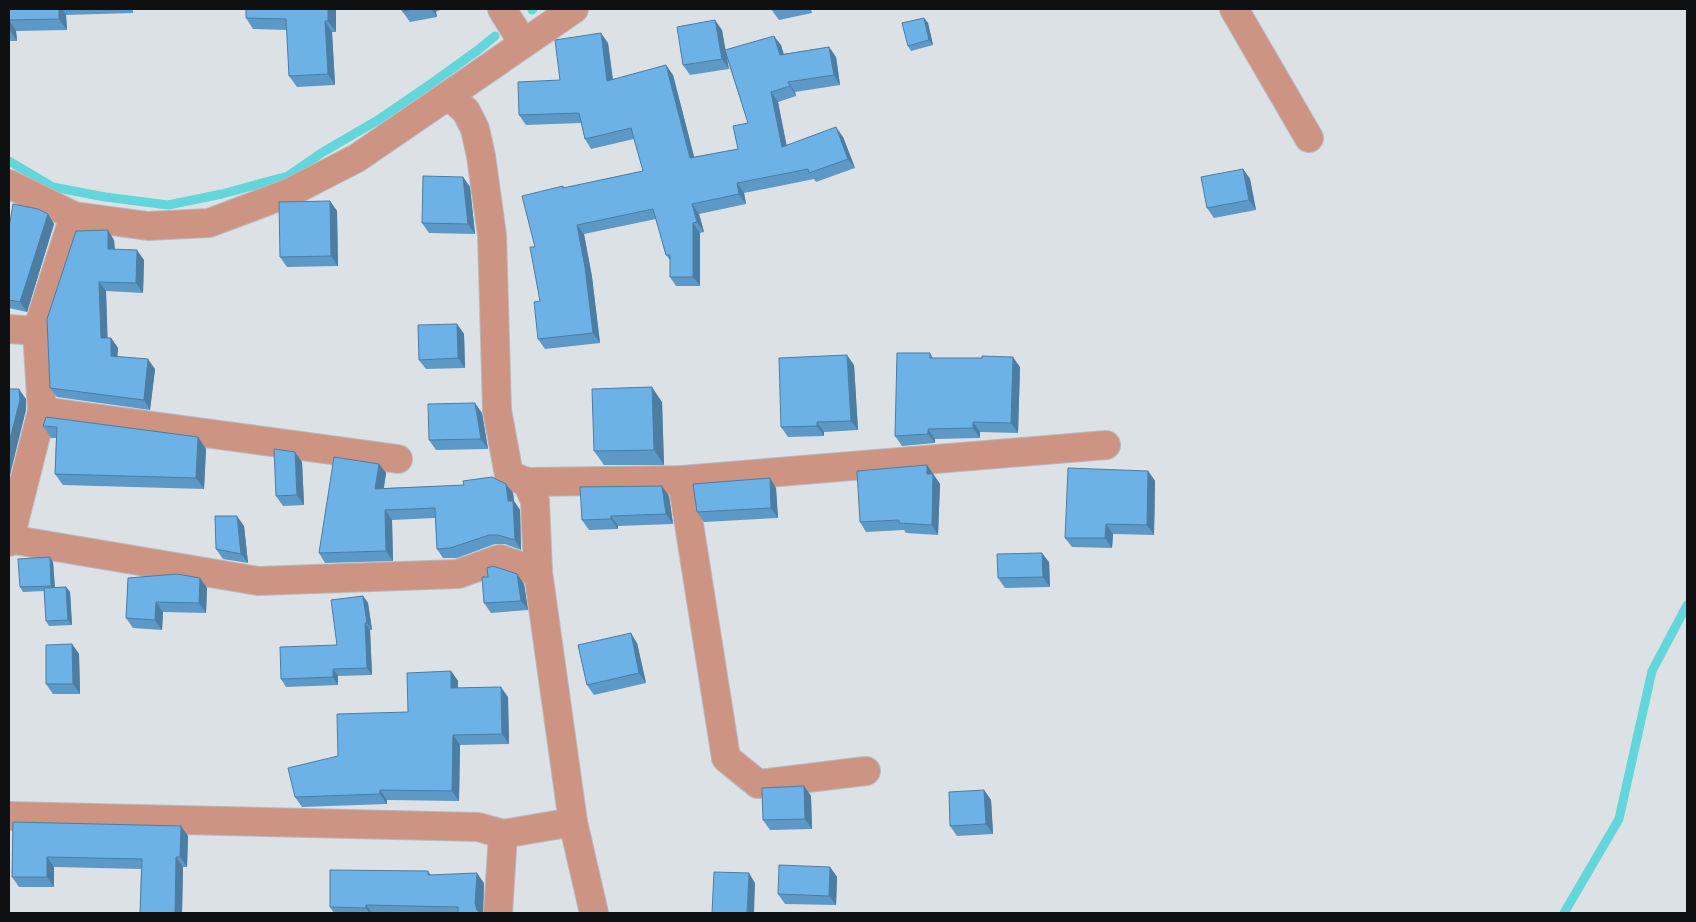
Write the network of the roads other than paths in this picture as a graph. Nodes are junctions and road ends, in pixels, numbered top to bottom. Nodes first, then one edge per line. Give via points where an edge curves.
1 (502, 9) edge
2 (574, 9) edge
3 (1234, 9) edge
4 (523, 43) junction
5 (449, 96) junction
6 (1309, 138) dead end
7 (9, 184) edge
8 (74, 216) junction
9 (9, 329) edge
10 (37, 331) junction
11 (42, 411) junction
12 (1106, 445) dead end
13 (398, 459) dead end
14 (682, 480) junction
15 (527, 482) junction
16 (9, 540) edge
17 (538, 572) junction
18 (866, 771) dead end
19 (9, 816) edge
20 (573, 822) junction
21 (503, 834) junction
22 (498, 913) edge
23 (594, 913) edge

1 - 4 street
2 - 4 street
3 - 6 street
4 - 5 street
5 - 8 street via 357,158 289,193 209,223 148,226
5 - 15 street via 466,111 475,129 481,156 492,235 497,410 509,475
7 - 8 street
8 - 10 street
9 - 10 street
10 - 11 street
11 - 13 street
11 - 16 street
12 - 14 street
14 - 15 street
14 - 18 street via 726,758 758,784
15 - 17 street via 535,501
16 - 17 street via 258,581 458,574 500,559
17 - 20 street
19 - 21 street via 478,826
20 - 21 street
20 - 23 street
21 - 22 street

